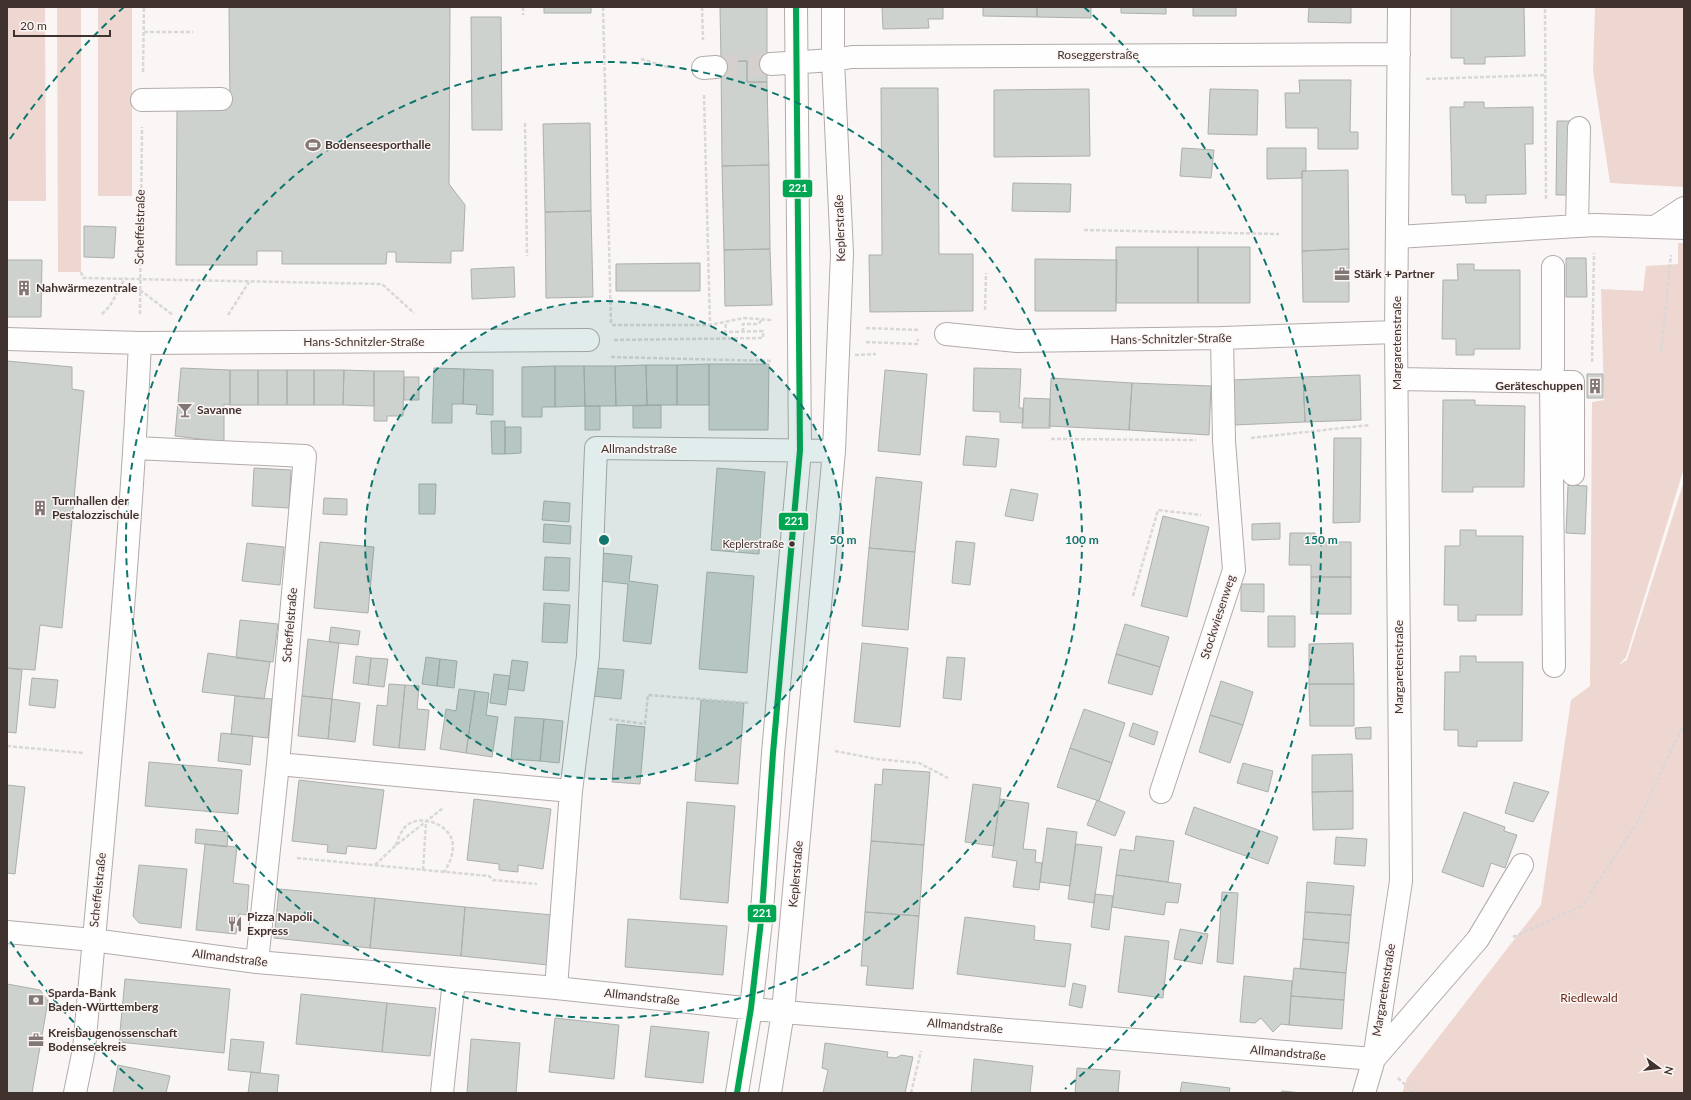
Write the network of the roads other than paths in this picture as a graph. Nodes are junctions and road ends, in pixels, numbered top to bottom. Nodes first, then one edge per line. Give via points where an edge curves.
1 (796, 7) edge
2 (833, 7) edge
3 (1399, 7) edge
4 (1399, 54) junction
5 (833, 60) junction
6 (797, 62) junction
7 (770, 64) tunnel mouth
8 (221, 99) dead end
9 (142, 100) road end
10 (1579, 128) dead end
11 (1684, 208) edge
12 (1586, 226) junction
13 (1654, 227) junction
14 (1684, 228) edge
15 (1397, 237) junction
16 (1553, 267) dead end
17 (1396, 332) junction
18 (946, 334) dead end
19 (1222, 338) junction
20 (7, 339) edge
21 (588, 340) road end
22 (140, 343) junction
23 (1552, 374) junction
24 (1397, 378) junction
25 (135, 448) junction
26 (800, 450) junction
27 (834, 451) junction
28 (1574, 474) dead end
29 (1554, 666) dead end
30 (278, 764) junction
31 (571, 791) junction
32 (1161, 792) dead end
33 (1522, 865) dead end
34 (7, 932) edge
35 (93, 940) junction
36 (257, 962) junction
37 (454, 980) junction
38 (556, 988) junction
39 (751, 1008) junction
40 (783, 1012) junction
41 (1374, 1059) junction
42 (75, 1093) edge
43 (442, 1093) edge
44 (737, 1093) edge
45 (770, 1093) edge
46 (1364, 1093) edge

1 - 6 street
2 - 5 street, Keplerstraße
3 - 4 street, Margaretenstraße
4 - 5 street, Roseggerstraße via 852,57
4 - 15 street, Margaretenstraße
5 - 6 street, Roseggerstraße
5 - 27 street, Keplerstraße via 842,254
6 - 7 street, Roseggerstraße
6 - 26 street
8 - 9 street
10 - 12 street
11 - 13 street
12 - 13 street
12 - 15 street
13 - 14 street
15 - 17 street, Margaretenstraße
16 - 23 street
17 - 19 street, Hans-Schnitzler-Straße
17 - 24 street, Margaretenstraße
18 - 19 street, Hans-Schnitzler-Straße via 1017,341
19 - 32 street, Stockwiesenweg via 1224,440 1234,570
20 - 22 street, Hans-Schnitzler-Straße
21 - 22 street, Hans-Schnitzler-Straße
22 - 25 street, Scheffelstraße
23 - 24 street
23 - 28 street via 1573,382
23 - 29 street
24 - 41 street, Margaretenstraße via 1400,882
25 - 30 street, Scheffelstraße via 305,456
25 - 35 street, Scheffelstraße via 112,755
26 - 27 street, Allmandstraße
26 - 31 street, Allmandstraße via 596,448 588,656
26 - 39 street via 773,753 762,912
27 - 40 street, Keplerstraße
30 - 31 street
30 - 36 street, Scheffelstraße
31 - 38 street, Allmandstraße
33 - 41 street via 1478,939
34 - 35 street, Allmandstraße
35 - 36 street, Allmandstraße
35 - 42 street, Scheffelstraße via 84,1049
36 - 37 street, Allmandstraße
37 - 38 street, Allmandstraße
37 - 43 street
38 - 39 street, Allmandstraße
39 - 40 street, Allmandstraße
39 - 44 street
40 - 41 street, Allmandstraße
40 - 45 street, Keplerstraße
41 - 46 street, Margaretenstraße

